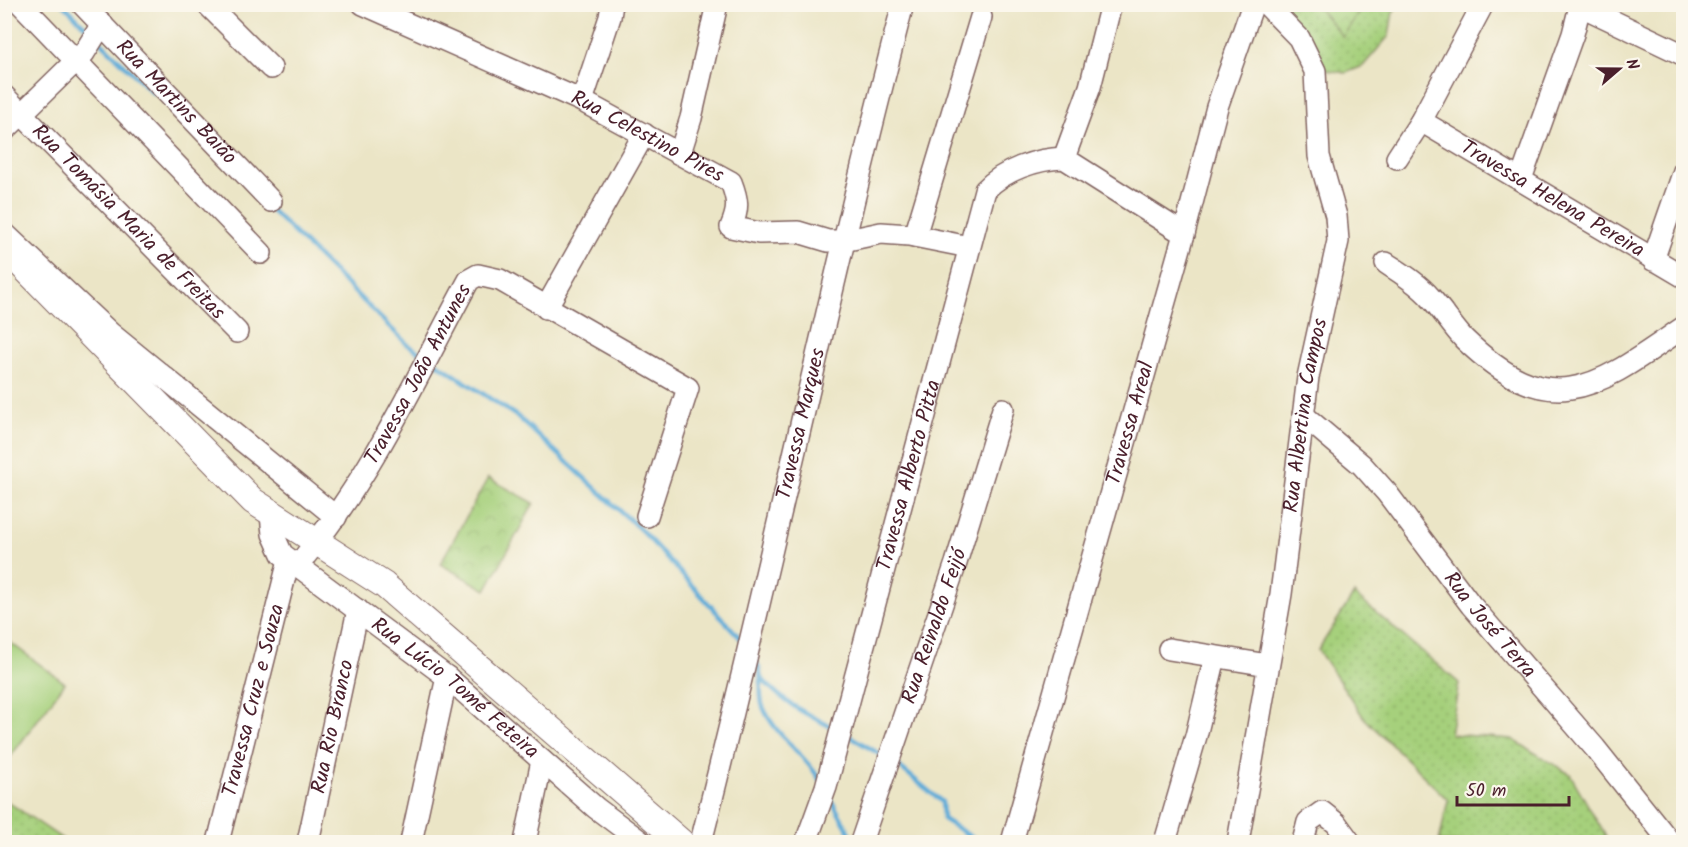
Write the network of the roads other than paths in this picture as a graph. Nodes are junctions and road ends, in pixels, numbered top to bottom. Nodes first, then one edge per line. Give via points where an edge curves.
1 (21, 4) edge
2 (82, 4) edge
3 (207, 4) edge
4 (363, 4) edge
5 (612, 4) edge
6 (717, 4) edge
7 (903, 4) edge
8 (1111, 4) edge
9 (1253, 4) edge
10 (1266, 4) edge
11 (1483, 4) edge
12 (1580, 5) edge
13 (981, 17) dead end
14 (100, 30) junction
15 (1683, 55) edge
16 (80, 56) junction
17 (271, 68) dead end
18 (4, 96) edge
19 (582, 101) junction
20 (21, 113) junction
21 (1421, 121) junction
22 (4, 131) edge
23 (644, 134) junction
24 (680, 153) junction
25 (1064, 158) junction
26 (1397, 158) dead end
27 (1683, 171) edge
28 (1521, 179) junction
29 (271, 201) dead end
30 (4, 233) edge
31 (1184, 234) junction
32 (915, 236) junction
33 (843, 241) junction
34 (4, 247) edge
35 (969, 247) junction
36 (261, 254) dead end
37 (1653, 260) junction
38 (1386, 263) dead end
39 (4, 267) edge
40 (1683, 277) edge
41 (546, 308) junction
42 (1683, 327) edge
43 (237, 332) dead end
44 (1003, 409) dead end
45 (1303, 415) junction
46 (647, 516) dead end
47 (336, 517) junction
48 (272, 525) junction
49 (304, 553) junction
50 (358, 610) junction
51 (1169, 649) dead end
52 (1215, 657) junction
53 (1268, 665) junction
54 (447, 677) junction
55 (542, 761) junction
56 (647, 814) junction
57 (640, 842) edge
58 (218, 843) edge
59 (308, 843) edge
60 (411, 843) edge
61 (525, 843) edge
62 (681, 843) edge
63 (701, 843) edge
64 (806, 843) edge
65 (861, 843) edge
66 (1012, 843) edge
67 (1166, 843) edge
68 (1238, 843) edge
69 (1303, 843) edge
70 (1350, 843) edge
71 (1670, 843) edge

1 - 16 street
2 - 14 street, Rua Martins Baião
3 - 17 street
4 - 19 street, Rua Celestino Pires
5 - 19 street
6 - 24 street
7 - 33 street, Travessa Marques
8 - 25 street via 1089,87
9 - 31 street, Travessa Areal via 1217,107
10 - 45 street, Rua Albertina Campos via 1299,38 1315,71 1319,156 1338,232
11 - 21 street
12 - 15 street
12 - 28 street
13 - 32 street
14 - 16 street, Rua Tomásia Maria de Freitas
14 - 29 street, Rua Martins Baião
16 - 20 street, Rua Tomásia Maria de Freitas
16 - 36 street
18 - 20 street, Rua Tomásia Maria de Freitas
19 - 23 street, Rua Celestino Pires
20 - 22 street, Rua Tomásia Maria de Freitas
20 - 43 street, Rua Tomásia Maria de Freitas
21 - 26 street
21 - 28 street, Travessa Helena Pereira
23 - 24 street, Rua Celestino Pires
23 - 41 street
24 - 33 street, Rua Celestino Pires via 731,182 738,210 731,226 759,233 798,232
25 - 31 street
25 - 35 street, Travessa Alberto Pitta via 1046,159 994,181 985,190
27 - 37 street
28 - 37 street, Travessa Helena Pereira
30 - 47 street via 110,333
31 - 66 street, Travessa Areal
32 - 33 street, Rua Celestino Pires via 881,233
32 - 35 street, Rua Celestino Pires
33 - 63 street, Travessa Marques via 744,675
34 - 48 main road, Rua Lúcio Tomé Feteira
35 - 64 street, Travessa Alberto Pitta via 823,796
37 - 40 street, Travessa Helena Pereira
38 - 42 street via 1428,294 1464,339 1495,363 1528,383 1552,390 1590,385 1611,375
39 - 48 main road, Rua Lúcio Tomé Feteira via 224,492
41 - 46 street, Travessa João Antunes via 688,388
41 - 47 street, Travessa João Antunes via 500,280 478,275 470,280 389,433
44 - 65 street, Rua Reinaldo Feijó via 956,563
45 - 53 street, Rua Albertina Campos via 1289,540
45 - 71 street, Rua José Terra via 1362,465 1387,493 1471,605 1595,748
47 - 49 street, Travessa João Antunes
48 - 49 main road, Rua Lúcio Tomé Feteira
49 - 50 street, Rua Lúcio Tomé Feteira
49 - 56 main road, Rua Lúcio Tomé Feteira via 317,559 341,559 384,585
49 - 58 street, Travessa Cruz e Souza
50 - 54 street, Rua Lúcio Tomé Feteira
50 - 59 street, Rua Rio Branco
51 - 52 street
52 - 53 street
52 - 67 street
53 - 68 street, Rua Albertina Campos
54 - 55 street, Rua Lúcio Tomé Feteira
54 - 60 street
55 - 57 street, Rua Lúcio Tomé Feteira
55 - 61 street
56 - 57 street
56 - 62 main road, Rua Lúcio Tomé Feteira
69 - 70 street via 1308,822 1322,812 1336,823

